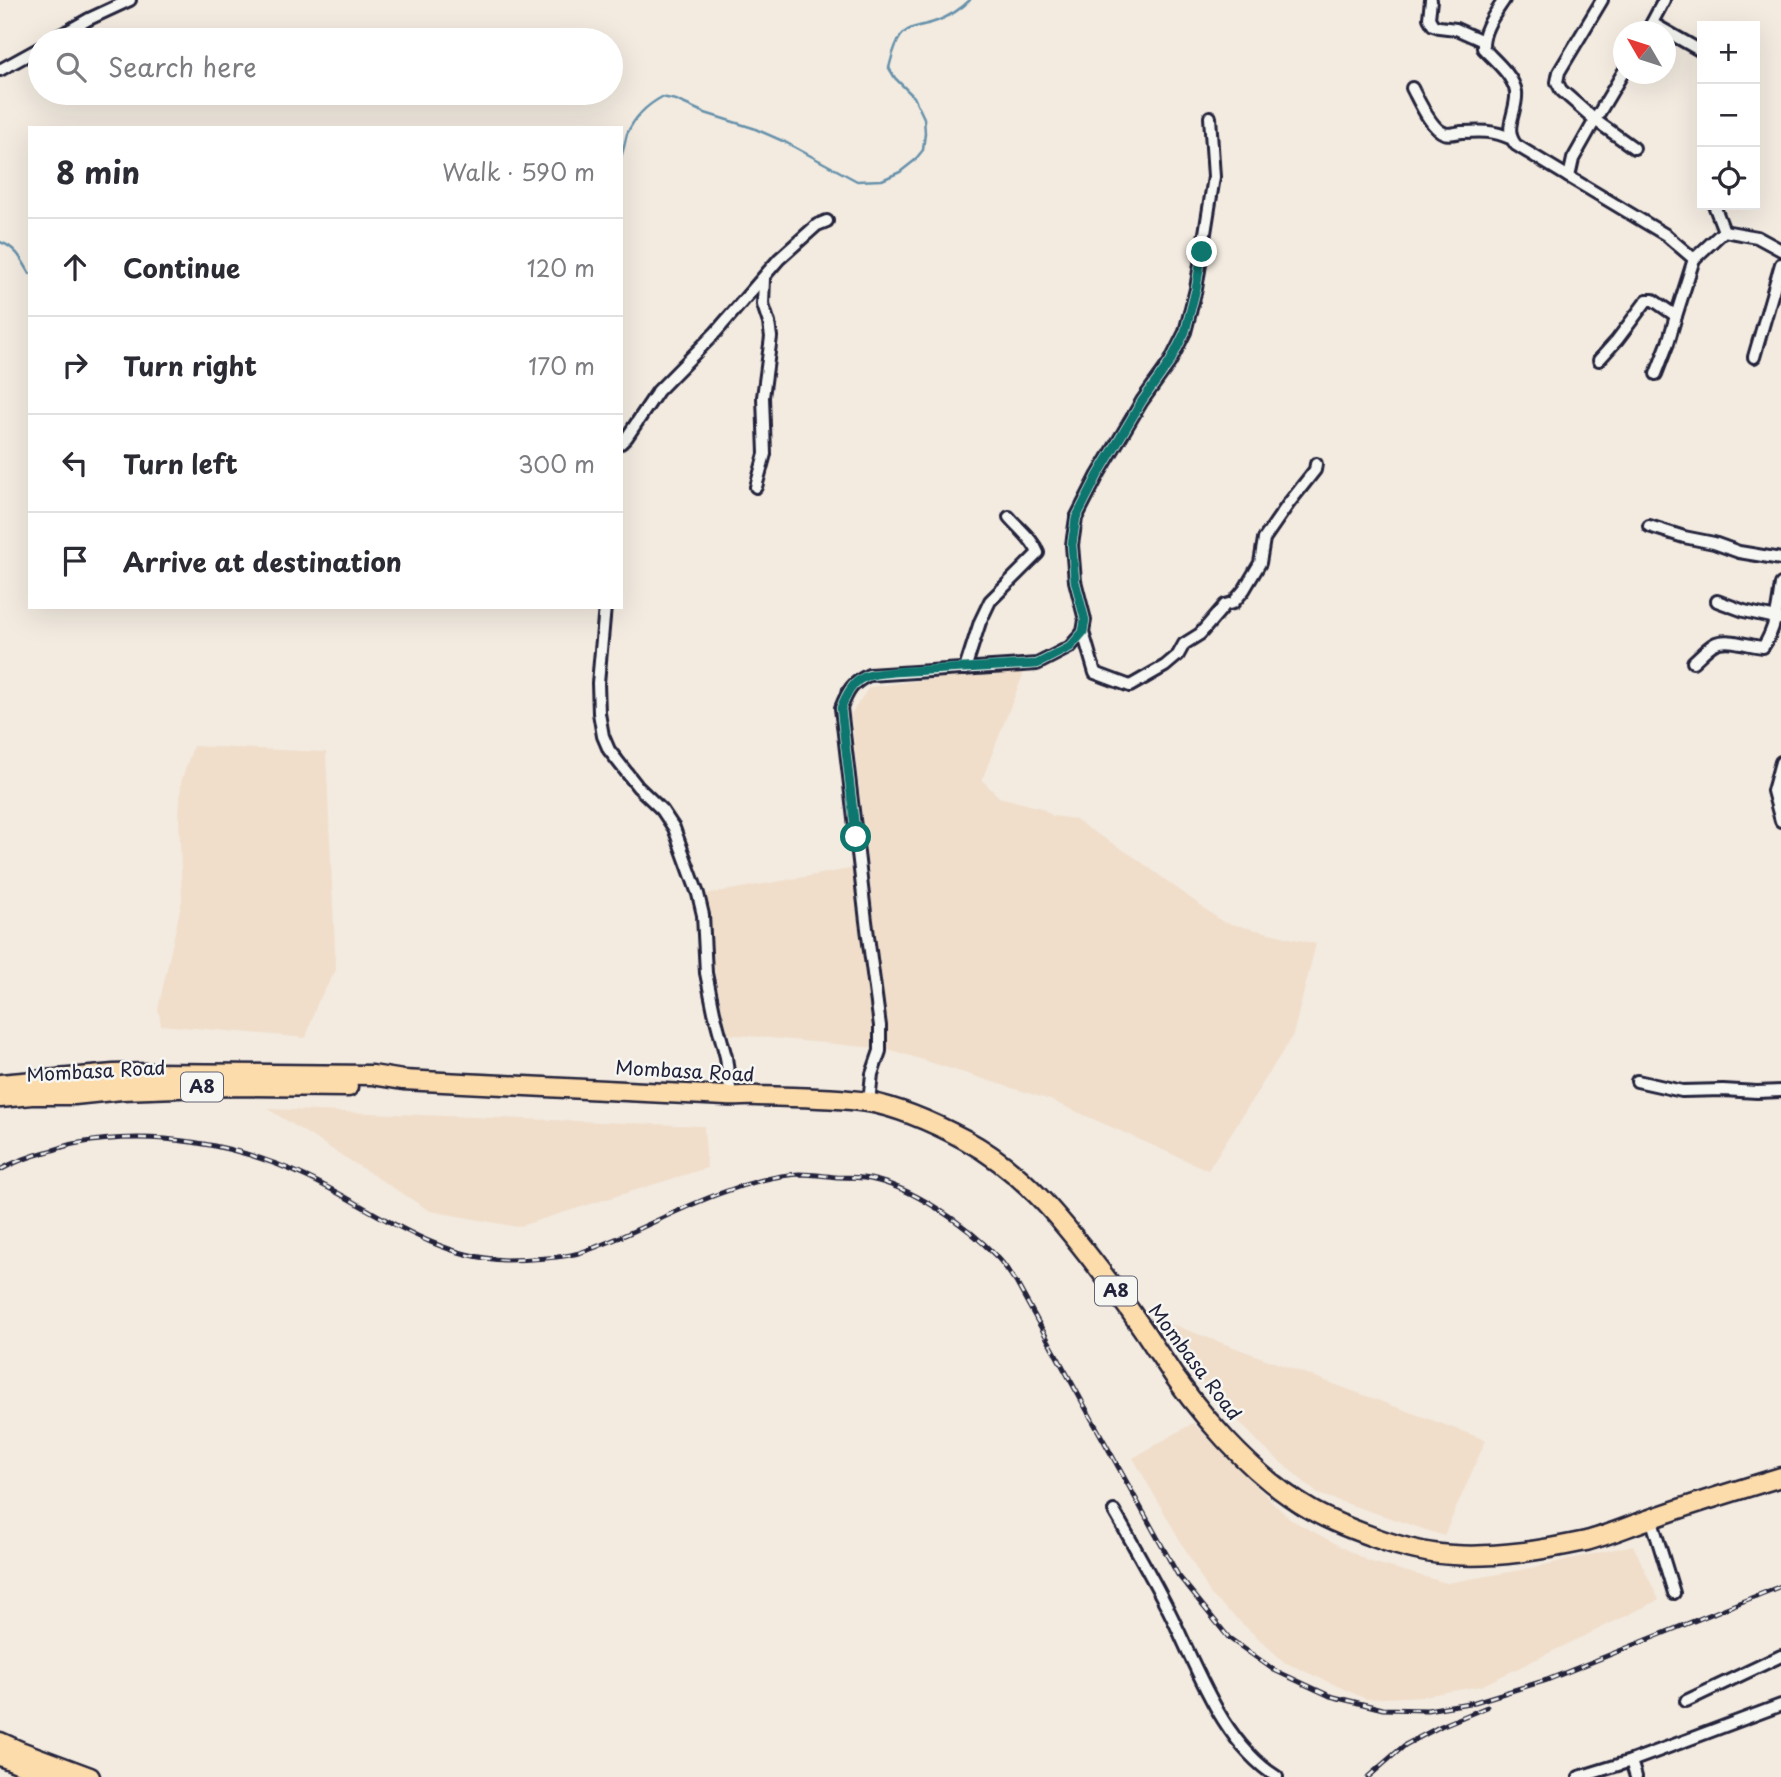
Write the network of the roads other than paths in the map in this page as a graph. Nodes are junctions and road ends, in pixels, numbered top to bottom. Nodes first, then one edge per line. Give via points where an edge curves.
1 (113, 0) edge
2 (130, 0) edge
3 (1431, 0) edge
4 (1504, 0) edge
5 (1602, 0) edge
6 (1664, 0) edge
7 (104, 12) junction
8 (1652, 21) edge
9 (74, 28) edge
10 (1676, 39) edge
11 (1483, 41) junction
12 (1697, 49) edge
13 (28, 55) edge
14 (0, 70) edge
15 (1616, 84) edge
16 (1412, 88) dead end
17 (1210, 117) dead end
18 (1595, 120) junction
19 (1510, 138) junction
20 (1634, 148) dead end
21 (1569, 177) junction
22 (1716, 210) edge
23 (827, 221) dead end
24 (1724, 231) junction
25 (1781, 250) edge
26 (1694, 259) junction
27 (1781, 264) edge
28 (764, 278) junction
29 (1676, 316) junction
30 (1754, 357) dead end
31 (1599, 360) dead end
32 (1656, 374) dead end
33 (623, 441) edge
34 (1316, 464) dead end
35 (756, 487) dead end
36 (1009, 517) dead end
37 (1649, 526) dead end
38 (1781, 559) edge
39 (1781, 584) edge
40 (1717, 601) dead end
41 (605, 609) edge
42 (1778, 619) edge
43 (1083, 632) junction
44 (1693, 662) dead end
45 (964, 669) junction
46 (1781, 762) edge
47 (1781, 821) edge
48 (403, 1080) junction
49 (1637, 1081) dead end
50 (0, 1084) edge
51 (1781, 1091) edge
52 (74, 1095) junction
53 (731, 1096) junction
54 (0, 1098) edge
55 (869, 1102) junction
56 (0, 1111) edge
57 (1781, 1477) edge
58 (1114, 1511) dead end
59 (1651, 1518) junction
60 (1674, 1593) dead end
61 (1781, 1656) edge
62 (1686, 1701) dead end
63 (1781, 1705) edge
64 (0, 1742) edge
65 (0, 1756) edge
66 (1631, 1761) junction
67 (53, 1777) edge
68 (90, 1777) edge
69 (1277, 1777) edge
70 (1579, 1777) edge
71 (1636, 1777) edge

1 - 7 street
2 - 7 street
3 - 11 street via 1433,24
4 - 11 street
5 - 18 street via 1557,82
6 - 8 street
7 - 9 street
10 - 12 street
11 - 19 street via 1483,48 1516,90
13 - 14 street
15 - 18 street
16 - 19 street via 1431,121 1445,134 1483,130
17 - 43 street via 1214,177 1185,332 1076,518 1072,545
18 - 20 street
18 - 21 street via 1573,159
19 - 21 street
21 - 26 street via 1666,234
22 - 24 street
23 - 28 street via 779,259
24 - 25 street via 1757,237
24 - 26 street
26 - 29 street
27 - 30 street
28 - 33 street via 658,391
28 - 35 street via 763,305 771,337 763,397 765,454
29 - 31 street via 1647,300
29 - 32 street
34 - 43 street via 1264,539 1260,563 1244,590 1165,666 1130,686 1121,684 1095,673
36 - 45 street via 1038,553 990,601
37 - 38 street
39 - 42 street
40 - 42 street
41 - 53 street via 598,684 603,736 619,763 674,828 694,883 703,915 706,973
42 - 44 street via 1763,647 1716,642
43 - 45 street via 1070,647 1037,664
45 - 55 street via 870,674 856,681 841,708 880,1026 880,1051
46 - 47 street via 1773,791
48 - 50 highway, Mombasa Road / A8 via 372,1075 149,1073
48 - 52 highway, Mombasa Road / A8 via 374,1086 234,1086
48 - 53 highway, Mombasa Road / A8
49 - 51 street via 1682,1091
52 - 54 highway, Mombasa Road / A8
52 - 56 highway
53 - 55 highway, Mombasa Road / A8
55 - 59 highway, Mombasa Road / A8 via 912,1114 967,1140 1028,1184 1068,1229 1210,1420 1244,1458 1310,1509 1402,1548 1476,1556 1589,1540
57 - 59 highway, Mombasa Road / A8
58 - 69 street via 1231,1732 1256,1762
59 - 60 street
61 - 62 street
63 - 66 street
64 - 68 highway
65 - 67 highway
66 - 70 street
66 - 71 street

